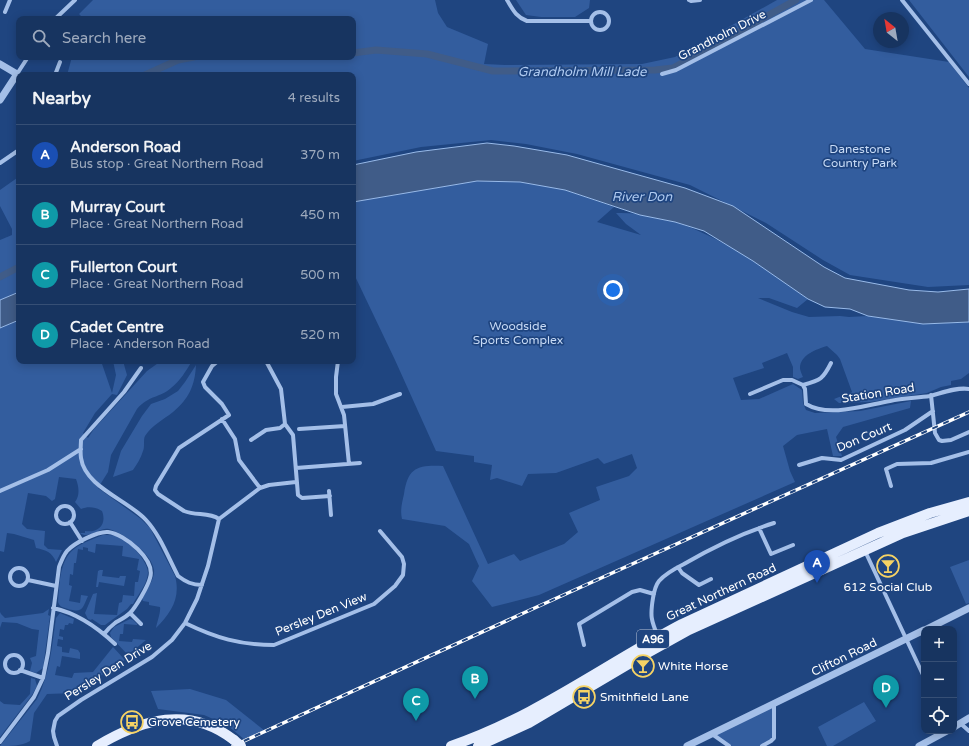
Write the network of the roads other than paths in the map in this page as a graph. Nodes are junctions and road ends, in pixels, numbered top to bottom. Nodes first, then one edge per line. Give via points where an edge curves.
1 (9, 0) edge
2 (75, 0) edge
3 (507, 0) edge
4 (689, 0) edge
5 (700, 0) edge
6 (811, 0) edge
7 (902, 0) edge
8 (5, 12) dead end
9 (58, 16) edge
10 (591, 21) junction
11 (26, 60) edge
12 (60, 62) dead end
13 (0, 64) edge
14 (19, 72) edge
15 (56, 72) edge
16 (16, 73) edge
17 (662, 74) dead end
18 (16, 77) edge
19 (969, 84) edge
20 (0, 100) edge
21 (16, 152) edge
22 (0, 163) edge
23 (831, 363) dead end
24 (214, 364) edge
25 (268, 364) edge
26 (338, 364) edge
27 (141, 368) dead end
28 (803, 385) junction
29 (969, 389) edge
30 (400, 394) dead end
31 (750, 394) dead end
32 (931, 396) junction
33 (342, 407) junction
34 (933, 411) junction
35 (222, 419) junction
36 (285, 424) junction
37 (345, 426) junction
38 (299, 429) dead end
39 (969, 432) edge
40 (251, 440) dead end
41 (81, 449) junction
42 (969, 452) edge
43 (360, 463) dead end
44 (349, 464) junction
45 (799, 465) dead end
46 (296, 468) junction
47 (296, 482) junction
48 (891, 486) dead end
49 (260, 488) junction
50 (0, 491) edge
51 (969, 502) edge
52 (969, 511) edge
53 (331, 515) dead end
54 (219, 519) junction
55 (70, 522) junction
56 (774, 523) dead end
57 (759, 528) junction
58 (380, 531) dead end
59 (82, 541) junction
60 (793, 544) dead end
61 (863, 546) junction
62 (678, 567) junction
63 (711, 579) dead end
64 (28, 580) junction
65 (202, 585) junction
66 (56, 586) junction
67 (654, 594) junction
68 (53, 608) junction
69 (969, 608) edge
70 (130, 614) junction
71 (185, 623) junction
72 (141, 624) dead end
73 (933, 626) edge
74 (921, 632) edge
75 (104, 634) junction
76 (907, 639) junction
77 (660, 640) junction
78 (115, 644) dead end
79 (584, 645) dead end
80 (20, 670) junction
81 (921, 670) edge
82 (43, 678) junction
83 (774, 704) junction
84 (969, 718) edge
85 (957, 725) edge
86 (969, 731) edge
87 (712, 734) junction
88 (941, 734) edge
89 (0, 742) edge
90 (237, 743) edge
91 (57, 746) edge
92 (97, 746) edge
93 (451, 746) edge
94 (478, 746) edge
95 (687, 746) edge
96 (728, 746) edge
97 (762, 746) edge
98 (919, 746) edge

1 - 8 street
2 - 9 street
3 - 10 street via 515,14 527,21
4 - 5 street
6 - 17 street, Grandholm Drive via 676,70
7 - 19 street
10 - 10 street via 594,15 601,12 608,21 607,26 600,30 593,26
11 - 14 street
12 - 15 street
13 - 16 street
18 - 20 street
21 - 22 street
23 - 28 street via 825,375 815,382
24 - 35 street via 203,381 205,387 229,415
25 - 36 street via 281,389
26 - 33 street via 336,394
27 - 41 street via 124,392 81,440
28 - 31 street via 792,380 783,380
28 - 32 street, Station Road via 806,404 822,411
29 - 32 street
30 - 33 street via 373,404
32 - 34 street, Station Road
33 - 37 street
34 - 39 street, Station Road via 936,435 940,440 951,440
34 - 45 street, Don Court via 905,430 840,460 822,458
35 - 49 street via 235,439 239,460
35 - 54 street via 179,448 154,490 188,513 210,515
36 - 40 street via 280,428 266,430
36 - 46 street via 293,435
37 - 38 street
37 - 44 street
41 - 50 street via 48,470
41 - 65 street via 84,468 89,475 152,527 178,576 194,585
42 - 48 street via 931,462 897,464 886,469
43 - 44 street
44 - 46 street
46 - 47 street
47 - 49 street
47 - 53 street via 299,497 329,494
49 - 54 street
51 - 61 main road, Great Northern Road / A96 via 912,520
52 - 61 main road, Great Northern Road / A96 via 903,533 882,543
54 - 65 street, Persley Den Drive
55 - 55 street via 65,524 57,520 56,512 60,507 66,506 71,509 73,517
55 - 59 street
56 - 57 street
57 - 60 street via 772,554
57 - 62 street via 733,538
58 - 71 street, Persley Den View via 402,558 404,569 400,581 374,604 274,645 232,641 209,635
59 - 66 street via 71,547 62,559
59 - 70 street via 102,532 113,533 125,539 146,559 151,571 150,578
61 - 76 street
61 - 77 main road, Great Northern Road / A96 via 704,623
61 - 77 main road, Great Northern Road / A96 via 688,620
62 - 63 street via 698,585
62 - 67 street via 658,582
64 - 64 street via 21,586 15,585 11,581 11,572 16,568 24,569 28,574
64 - 66 street
65 - 71 street, Persley Den Drive
66 - 68 street
67 - 77 street via 651,619
67 - 79 street via 640,590 632,592 579,624
68 - 75 street via 79,617
68 - 82 street
69 - 73 street, Clifton Road
70 - 72 street
70 - 75 street
71 - 91 street, Persley Den Drive via 172,640 152,657 58,716 53,731
74 - 76 street, Clifton Road
75 - 78 street
76 - 81 street
76 - 83 street, Clifton Road
77 - 93 main road, Great Northern Road / A96 via 538,708 489,732
77 - 94 main road, A96 via 563,704
80 - 80 street via 8,670 6,662 9,657 17,656 22,659 23,665
80 - 82 street
82 - 89 street via 34,697
83 - 87 street, Clifton Road
83 - 97 street via 774,738
84 - 85 street
85 - 86 street
87 - 95 street, Clifton Road
87 - 96 street
88 - 98 street
90 - 92 main road via 204,722 168,719 137,726

